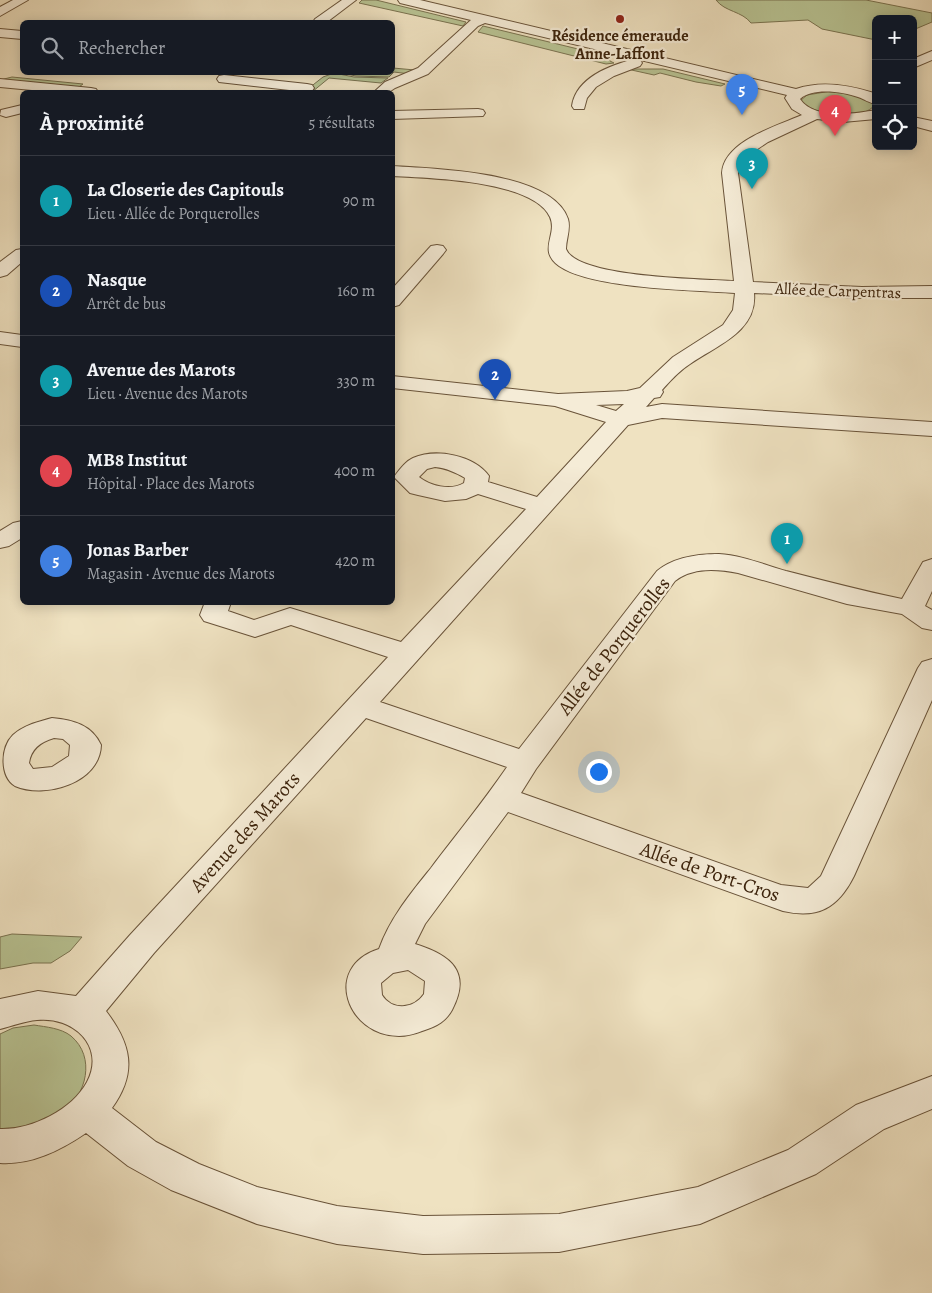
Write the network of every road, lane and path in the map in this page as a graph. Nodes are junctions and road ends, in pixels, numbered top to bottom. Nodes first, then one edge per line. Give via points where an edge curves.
1 (22, 0) edge
2 (350, 0) edge
3 (404, 0) edge
4 (424, 2) edge
5 (0, 12) edge
6 (482, 19) junction
7 (322, 20) edge
8 (0, 33) edge
9 (20, 35) edge
10 (932, 55) edge
11 (630, 58) junction
12 (917, 62) edge
13 (228, 76) edge
14 (0, 82) edge
15 (872, 85) edge
16 (211, 88) dead end
17 (307, 88) dead end
18 (48, 90) edge
19 (384, 90) edge
20 (859, 92) junction
21 (796, 93) junction
22 (872, 97) edge
23 (579, 106) dead end
24 (20, 110) edge
25 (6, 113) dead end
26 (478, 113) dead end
27 (814, 114) junction
28 (872, 114) edge
29 (395, 115) edge
30 (917, 122) edge
31 (932, 126) edge
32 (395, 171) edge
33 (436, 250) dead end
34 (20, 255) edge
35 (0, 270) edge
36 (744, 287) junction
37 (932, 292) edge
38 (395, 298) edge
39 (0, 338) edge
40 (20, 341) edge
41 (395, 382) edge
42 (650, 392) junction
43 (558, 400) junction
44 (594, 400) junction
45 (704, 413) junction
46 (624, 417) junction
47 (867, 424) junction
48 (932, 429) edge
49 (932, 439) edge
50 (474, 486) dead end
51 (543, 506) junction
52 (20, 529) edge
53 (0, 540) edge
54 (932, 567) edge
55 (217, 605) edge
56 (294, 609) edge
57 (921, 615) edge
58 (409, 654) junction
59 (932, 668) edge
60 (361, 706) junction
61 (525, 762) junction
62 (502, 798) junction
63 (394, 957) dead end
64 (83, 1013) junction
65 (0, 1014) edge
66 (932, 1092) edge
67 (87, 1112) junction
68 (0, 1146) edge

1 - 5 street
2 - 7 street
3 - 4 street
4 - 6 street
6 - 11 street
6 - 19 street via 423,71
8 - 9 street
10 - 12 street
11 - 21 street via 667,62
11 - 23 street via 596,80 580,98
13 - 16 street
13 - 17 street
14 - 18 street
15 - 20 street
20 - 21 street via 825,89
20 - 22 street
21 - 27 street via 792,98 794,104
24 - 25 street
26 - 29 street
27 - 28 street via 848,117
27 - 36 street, Avenue des Marots via 745,149 731,164
30 - 31 street
32 - 36 street, Allée de Carpentras via 476,178 533,194 550,206 560,220 556,251 567,263 588,272 633,279
33 - 38 street
34 - 35 street
36 - 37 street, Allée de Carpentras via 882,294
36 - 42 street, Avenue des Marots via 743,313 732,328 679,362
39 - 40 street
41 - 43 street
42 - 44 street
42 - 45 street
42 - 46 street, Avenue des Marots
43 - 44 street
43 - 46 street
44 - 46 street via 623,406
45 - 46 street via 662,411
45 - 47 street
46 - 51 street, Avenue des Marots
47 - 48 street
47 - 49 street
50 - 51 street
51 - 58 street, Avenue des Marots
52 - 53 street
54 - 57 street, Allée de Porquerolles
55 - 56 street via 214,615 254,629
56 - 58 street
57 - 61 street, Allée de Porquerolles via 725,563 699,562 680,567 666,576
58 - 60 street, Avenue des Marots
59 - 62 street, Allée de Port-Cros via 830,887 815,899 798,900 769,894
60 - 61 street
60 - 64 street, Avenue des Marots via 142,944
61 - 62 street, Allée de Porquerolles
62 - 63 street, Allée de Porquerolles via 413,915
64 - 65 street via 49,1004
64 - 67 street via 100,1027 109,1043 111,1059 106,1083
66 - 67 street via 870,1117 802,1162 700,1205 559,1233 424,1235 337,1224 257,1205 184,1177 142,1154
67 - 68 street via 67,1128 42,1140

